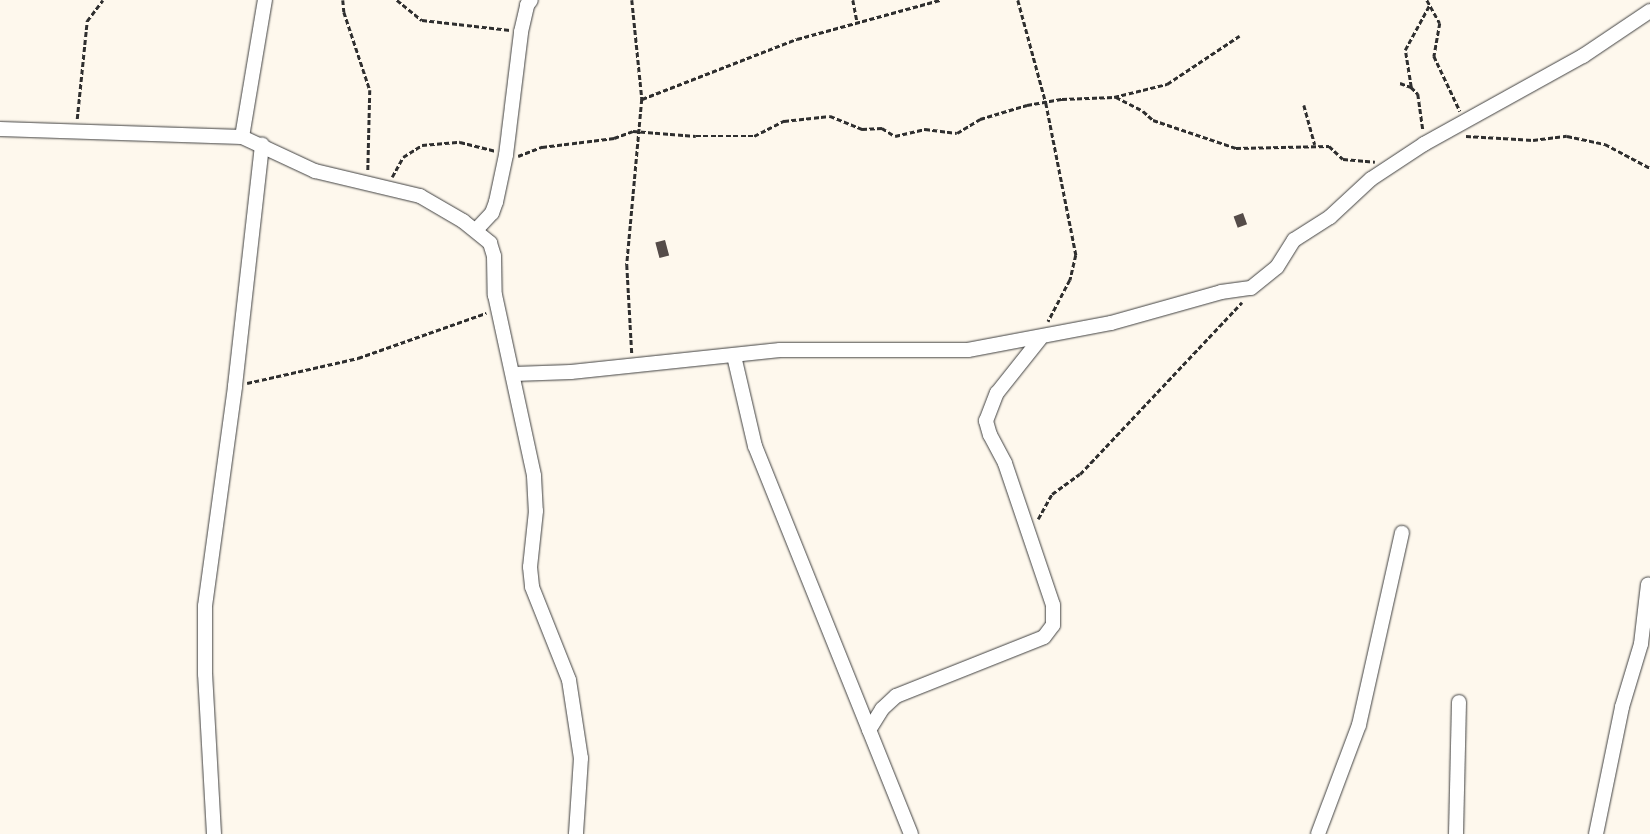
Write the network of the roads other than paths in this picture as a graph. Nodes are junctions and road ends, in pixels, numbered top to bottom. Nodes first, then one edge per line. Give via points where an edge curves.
1 (265, 0) edge
2 (531, 0) edge
3 (1650, 11) edge
4 (0, 129) edge
5 (242, 137) junction
6 (262, 145) junction
7 (476, 230) junction
8 (1040, 339) junction
9 (734, 356) junction
10 (514, 374) junction
11 (1402, 533) dead end
12 (1648, 584) dead end
13 (1459, 702) dead end
14 (869, 730) junction
15 (214, 834) edge
16 (576, 834) edge
17 (911, 834) edge
18 (1318, 834) edge
19 (1456, 834) edge
20 (1596, 834) edge

1 - 5 street
2 - 7 street via 521,32 506,158 493,211
3 - 8 street via 1584,56 1424,144 1371,179 1330,217 1294,240 1277,267 1258,285
4 - 5 street
5 - 6 street
6 - 7 street via 315,171 420,196
6 - 15 street via 206,606 205,674
7 - 10 street via 493,248 498,309
8 - 9 street via 968,350 780,350
8 - 14 street via 997,392 986,421 1005,464 1053,605 1054,617 1048,633 896,696 882,709
9 - 10 street
9 - 14 street via 756,446
10 - 16 street via 535,487 530,567 532,587 569,680 580,758
11 - 18 street via 1359,724
12 - 20 street via 1642,644 1622,707
13 - 19 street
14 - 17 street

